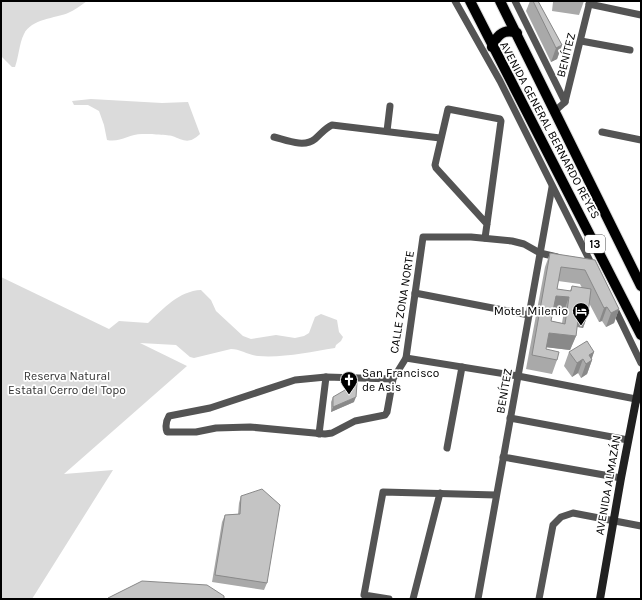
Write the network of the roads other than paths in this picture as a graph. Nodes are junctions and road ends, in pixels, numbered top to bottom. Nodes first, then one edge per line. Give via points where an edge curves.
1 (456, 1) edge
2 (470, 1) edge
3 (500, 1) edge
4 (515, 1) edge
5 (589, 2) edge
6 (641, 15) edge
7 (517, 33) junction
8 (581, 41) junction
9 (492, 47) junction
10 (630, 50) dead end
11 (504, 79) junction
12 (565, 102) junction
13 (390, 106) dead end
14 (555, 111) junction
15 (386, 131) junction
16 (602, 132) dead end
17 (274, 137) dead end
18 (440, 138) junction
19 (641, 140) edge
20 (552, 187) junction
21 (487, 224) junction
22 (485, 238) junction
23 (540, 253) junction
24 (562, 258) edge
25 (596, 271) edge
26 (641, 286) edge
27 (415, 293) junction
28 (609, 298) edge
29 (529, 315) junction
30 (641, 335) edge
31 (406, 358) junction
32 (641, 363) edge
33 (462, 367) junction
34 (641, 374) edge
35 (518, 376) junction
36 (326, 377) junction
37 (392, 379) junction
38 (638, 400) edge
39 (510, 418) junction
40 (319, 434) junction
41 (628, 440) junction
42 (447, 448) dead end
43 (503, 457) junction
44 (621, 478) junction
45 (440, 493) junction
46 (496, 495) junction
47 (614, 521) junction
48 (641, 526) edge
49 (389, 599) edge
50 (413, 599) edge
51 (478, 599) edge
52 (539, 599) edge
53 (600, 599) edge

1 - 11 street
2 - 9 main road, AVENIDA GENERAL BERNARDO REYES / 13
3 - 7 main road, AVENIDA GENERAL BERNARDO REYES / 13
4 - 12 street
5 - 6 street
5 - 8 street, BENÍTEZ
7 - 9 main road via 502,33
7 - 14 main road, AVENIDA GENERAL BERNARDO REYES / 13
8 - 10 street
8 - 12 street, BENÍTEZ
9 - 11 main road, AVENIDA GENERAL BERNARDO REYES / 13
11 - 20 street
11 - 30 main road, AVENIDA GENERAL BERNARDO REYES / 13 via 548,152
12 - 14 street
13 - 15 street
14 - 26 main road, AVENIDA GENERAL BERNARDO REYES / 13
15 - 17 street via 332,125 314,140 306,143
15 - 18 street
16 - 19 street
18 - 21 street via 436,168
18 - 21 street via 448,108 500,118
20 - 23 street, BENÍTEZ
20 - 25 street
21 - 22 street
22 - 23 street via 518,242
22 - 27 street, CALLE ZONA NORTE via 423,237
23 - 24 street
23 - 29 street, BENÍTEZ
27 - 29 street
27 - 31 street, CALLE ZONA NORTE
28 - 32 street
29 - 35 street, BENÍTEZ
31 - 33 street
31 - 37 street, CALLE ZONA NORTE
33 - 35 street
33 - 42 street
34 - 38 main road, AVENIDA ALMAZÁN
35 - 38 street
35 - 39 street, BENÍTEZ
36 - 37 street
36 - 40 street
36 - 40 street via 296,380 210,408 169,416 166,423 167,432 250,427
37 - 40 street, CALLE ZONA NORTE via 385,415 355,421 332,433
38 - 41 main road, AVENIDA ALMAZÁN
39 - 41 street
39 - 43 street, BENÍTEZ
41 - 44 main road, AVENIDA ALMAZÁN
43 - 44 street
43 - 46 street, BENÍTEZ
44 - 47 main road, AVENIDA ALMAZÁN
45 - 46 street
45 - 49 street via 383,492 364,595
45 - 50 street
46 - 51 street, BENÍTEZ
47 - 48 street
47 - 52 street via 573,514 561,517 553,525
47 - 53 main road, AVENIDA ALMAZÁN

